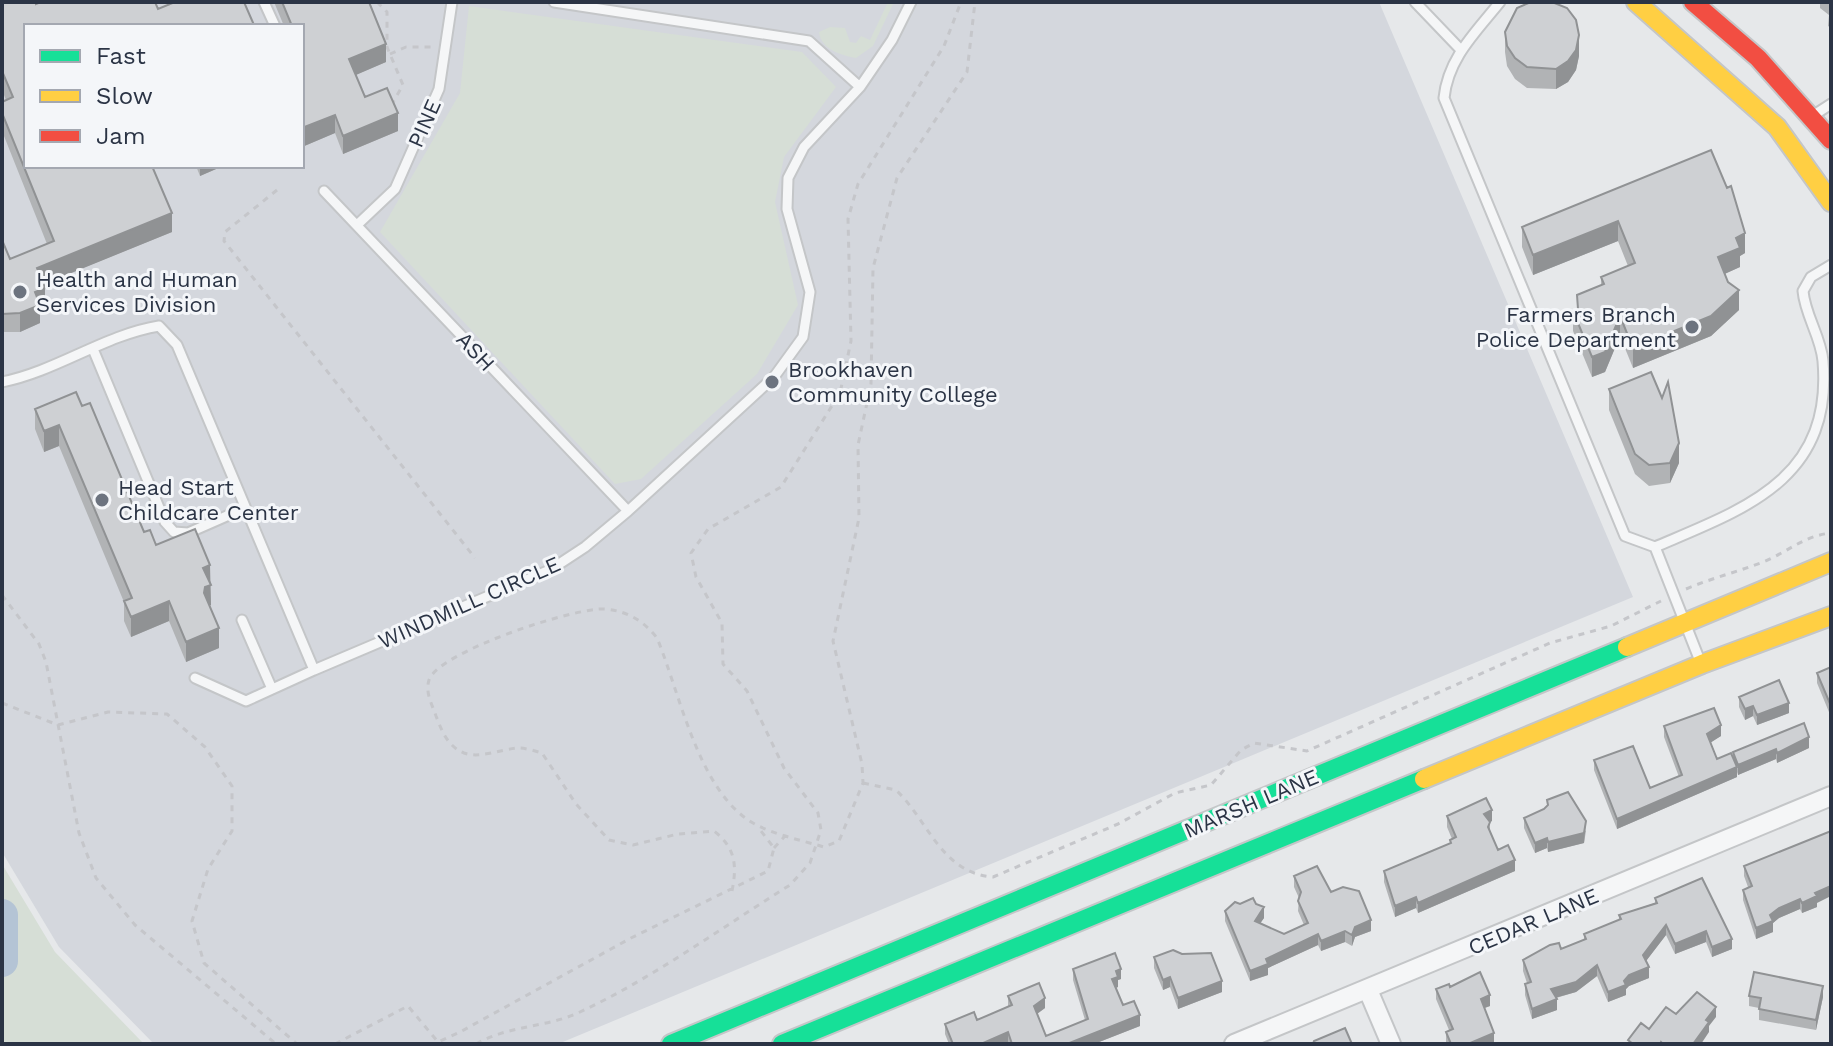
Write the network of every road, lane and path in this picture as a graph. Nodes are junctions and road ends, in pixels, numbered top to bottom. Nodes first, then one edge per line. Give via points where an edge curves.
1 (264, 2) edge
2 (377, 2) edge
3 (452, 2) edge
4 (554, 2) edge
5 (911, 2) edge
6 (961, 2) edge
7 (975, 2) edge
8 (1415, 2) edge
9 (1636, 2) edge
10 (1693, 2) edge
11 (1499, 3) edge
12 (274, 24) edge
13 (445, 49) junction
14 (1461, 50) junction
15 (390, 54) junction
16 (860, 87) junction
17 (1831, 104) edge
18 (389, 105) edge
19 (1807, 110) junction
20 (1777, 127) junction
21 (1831, 140) edge
22 (277, 190) dead end
23 (324, 191) dead end
24 (1831, 202) edge
25 (357, 225) junction
26 (1831, 265) edge
27 (93, 349) junction
28 (2, 382) edge
29 (245, 508) junction
30 (628, 511) junction
31 (1831, 533) edge
32 (1655, 547) junction
33 (475, 558) dead end
34 (1831, 562) edge
35 (2, 595) edge
36 (1674, 595) junction
37 (1831, 616) edge
38 (242, 620) dead end
39 (1684, 622) junction
40 (1702, 664) junction
41 (314, 670) junction
42 (195, 678) dead end
43 (272, 689) junction
44 (2, 703) edge
45 (58, 725) junction
46 (863, 783) junction
47 (1831, 796) edge
48 (752, 823) junction
49 (785, 835) junction
50 (817, 845) junction
51 (774, 848) junction
52 (732, 891) junction
53 (1368, 990) junction
54 (276, 1044) edge
55 (297, 1044) edge
56 (335, 1044) edge
57 (476, 1044) edge
58 (671, 1044) edge
59 (782, 1044) edge
60 (1234, 1044) edge
61 (1391, 1044) edge

1 - 12 lane
2 - 15 path via 387,12
3 - 13 lane, PINE
4 - 16 lane via 809,41
5 - 16 lane, WINDMILL CIRCLE
6 - 50 path via 944,46 858,184 852,203 851,341 840,393 781,487 708,529 691,553 696,577 722,623 723,664 747,691 784,768 818,813
7 - 46 path via 967,72 897,178 873,268 871,384 858,445 859,518 833,641
8 - 14 lane
9 - 20 main road
10 - 19 main road via 1758,58
11 - 14 lane
13 - 15 path via 415,45
13 - 25 lane, PINE via 439,89 395,189
14 - 32 lane via 1446,77 1444,98 1625,536
15 - 18 path via 403,85
16 - 30 lane, WINDMILL CIRCLE via 804,147 788,178 787,209 810,292 803,337 774,377
17 - 19 lane
19 - 20 main road
19 - 21 main road
20 - 24 main road
22 - 33 path via 225,232 224,241
23 - 25 lane, ASH
25 - 30 lane, ASH
26 - 32 lane via 1811,277 1803,291 1823,359 1824,388 1806,450 1765,496
27 - 28 lane
27 - 29 lane via 159,326 177,345
27 - 29 lane via 165,522 174,532 188,533
29 - 41 lane
30 - 41 lane, WINDMILL CIRCLE via 550,570
31 - 36 path via 1814,534 1760,563
32 - 36 lane
34 - 39 main road, MARSH LANE
35 - 45 path via 39,644
36 - 39 lane
36 - 46 path via 1611,626 1550,643 1307,751 1254,743 1241,750 1211,785 1175,793 1118,824 993,877 980,876 953,860 896,790
37 - 40 main road, MARSH LANE
38 - 43 lane
39 - 40 lane
39 - 58 main road, MARSH LANE
40 - 59 main road, MARSH LANE
41 - 43 lane, WINDMILL CIRCLE
42 - 43 lane, WINDMILL CIRCLE via 246,701
44 - 45 path
45 - 54 path via 82,844 107,896
45 - 55 path via 108,712 167,714 205,747 232,786 232,831 208,869 192,921 204,963
46 - 50 path via 839,841 832,847
47 - 53 street, CEDAR LANE
48 - 49 path
48 - 51 path
48 - 52 path via 723,796 700,755 657,638 646,623 629,615 606,609 572,612 459,654 440,664 430,679 428,693 444,736 456,750 469,755 520,748 542,753 576,804 609,840 633,845 714,831 727,841 733,856
49 - 50 path
49 - 51 path
50 - 57 path via 810,863 790,885 600,1003 556,1021 505,1030
51 - 52 path via 768,871
52 - 56 path via 631,938 446,1040 438,1042 408,1006
53 - 60 street, CEDAR LANE
53 - 61 street

